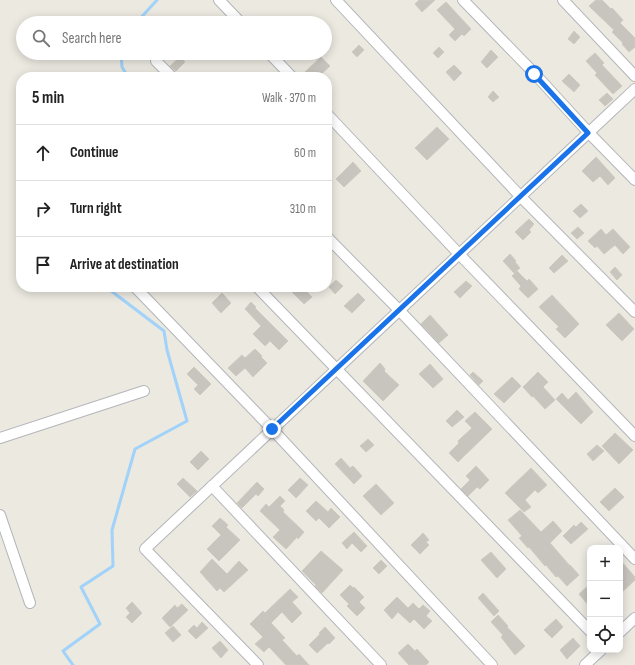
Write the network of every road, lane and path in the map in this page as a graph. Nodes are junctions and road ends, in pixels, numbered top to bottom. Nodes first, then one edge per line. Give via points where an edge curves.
1 (219, 0) edge
2 (336, 0) edge
3 (463, 0) edge
4 (563, 0) edge
5 (234, 16) edge
6 (276, 60) edge
7 (156, 61) dead end
8 (167, 72) edge
9 (287, 72) edge
10 (635, 76) edge
11 (635, 89) edge
12 (332, 119) edge
13 (588, 133) junction
14 (635, 180) edge
15 (521, 197) junction
16 (332, 242) edge
17 (460, 255) junction
18 (140, 292) edge
19 (262, 292) edge
20 (399, 310) junction
21 (635, 312) edge
22 (336, 369) junction
23 (144, 391) dead end
24 (272, 429) junction
25 (635, 436) edge
26 (0, 438) edge
27 (212, 486) junction
28 (0, 515) edge
29 (635, 558) edge
30 (30, 603) dead end
31 (635, 618) edge
32 (587, 628) edge
33 (623, 629) edge
34 (598, 653) edge
35 (258, 665) edge
36 (381, 665) edge
37 (492, 665) edge
38 (585, 665) edge

1 - 5 street
2 - 15 street
3 - 13 street
4 - 10 street
6 - 9 street
7 - 8 street
11 - 13 street
12 - 17 street
13 - 14 street
13 - 15 street
15 - 17 street
15 - 21 street
16 - 20 street
17 - 20 street
17 - 25 street
18 - 24 street
19 - 22 street
20 - 22 street
20 - 29 street
22 - 24 street
22 - 32 street
23 - 26 street
24 - 27 street
24 - 37 street
27 - 35 street via 145,549
27 - 36 street
28 - 30 street
31 - 33 street
34 - 38 street

